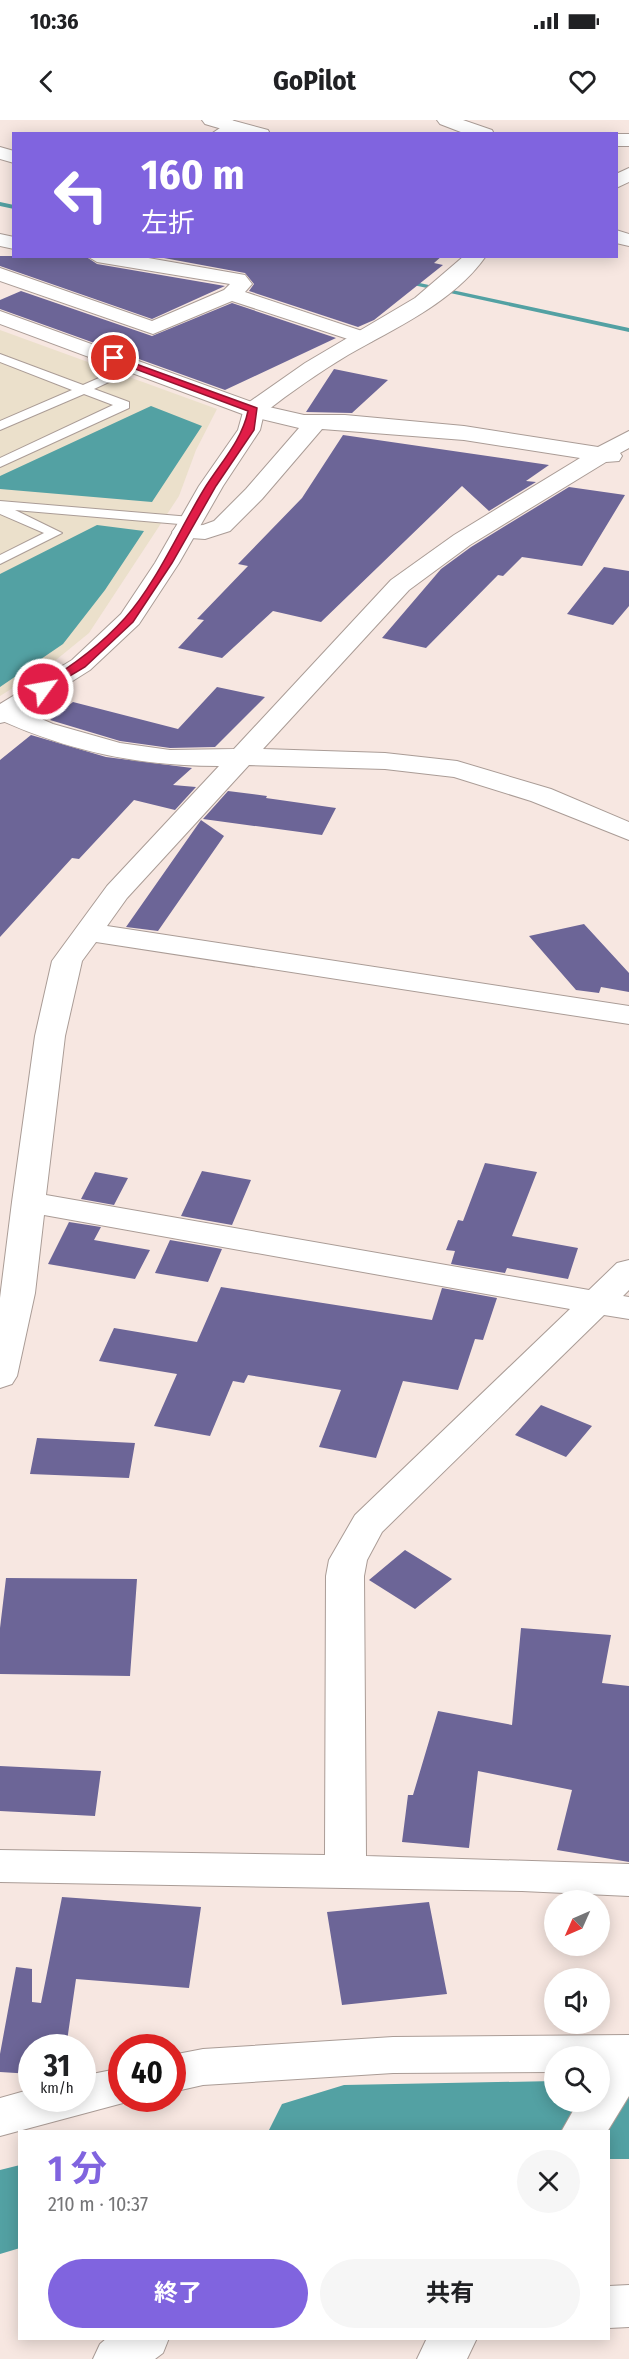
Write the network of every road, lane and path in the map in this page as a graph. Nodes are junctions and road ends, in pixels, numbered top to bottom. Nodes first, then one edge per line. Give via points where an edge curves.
1 (446, 120) edge
2 (223, 124) edge
3 (253, 132) edge
4 (480, 132) edge
5 (109, 258) edge
6 (474, 258) edge
7 (0, 274) edge
8 (231, 294) junction
9 (0, 317) edge
10 (364, 338) junction
11 (0, 358) edge
12 (137, 366) junction
13 (82, 390) junction
14 (253, 410) junction
15 (316, 422) junction
16 (0, 426) edge
17 (629, 438) edge
18 (601, 454) junction
19 (629, 459) edge
20 (0, 463) edge
21 (0, 505) edge
22 (0, 509) edge
23 (188, 526) junction
24 (0, 560) edge
25 (3, 714) edge
26 (240, 757) junction
27 (629, 832) edge
28 (89, 932) junction
29 (629, 1015) edge
30 (28, 1202) junction
31 (629, 1271) edge
32 (613, 1306) edge
33 (0, 1376) edge
34 (0, 1866) edge
35 (346, 1873) junction
36 (629, 1880) edge
37 (625, 2062) edge
38 (186, 2071) edge
39 (18, 2112) edge
40 (0, 2117) edge
41 (584, 2130) edge
42 (629, 2306) edge
43 (610, 2307) edge
44 (143, 2340) edge
45 (453, 2340) edge
46 (117, 2359) edge
47 (441, 2359) edge

1 - 4 street
2 - 3 street
5 - 8 street via 243,282
6 - 10 street via 415,309
7 - 8 street via 153,328
8 - 10 street
9 - 12 street
10 - 14 street via 297,376
11 - 13 lane
12 - 13 lane
12 - 14 street
13 - 16 lane
13 - 20 lane via 124,405
14 - 15 street
14 - 23 street via 249,430
15 - 18 street via 464,433
15 - 23 street via 222,526 205,532
17 - 18 street
18 - 19 street
18 - 26 street via 462,540 400,585
21 - 23 lane
22 - 24 lane via 55,533
23 - 25 street via 130,619 81,665
25 - 26 street via 118,752 170,758
26 - 27 street via 385,761 457,769 541,795
26 - 28 street via 117,892
28 - 29 street
28 - 30 street via 67,961 50,1036
30 - 32 street
30 - 33 street via 18,1293
31 - 32 street
32 - 35 street via 368,1524 348,1560
34 - 35 street
35 - 36 street
37 - 38 street via 393,2055
37 - 41 street
39 - 40 street
42 - 43 street
44 - 46 street
45 - 47 street

